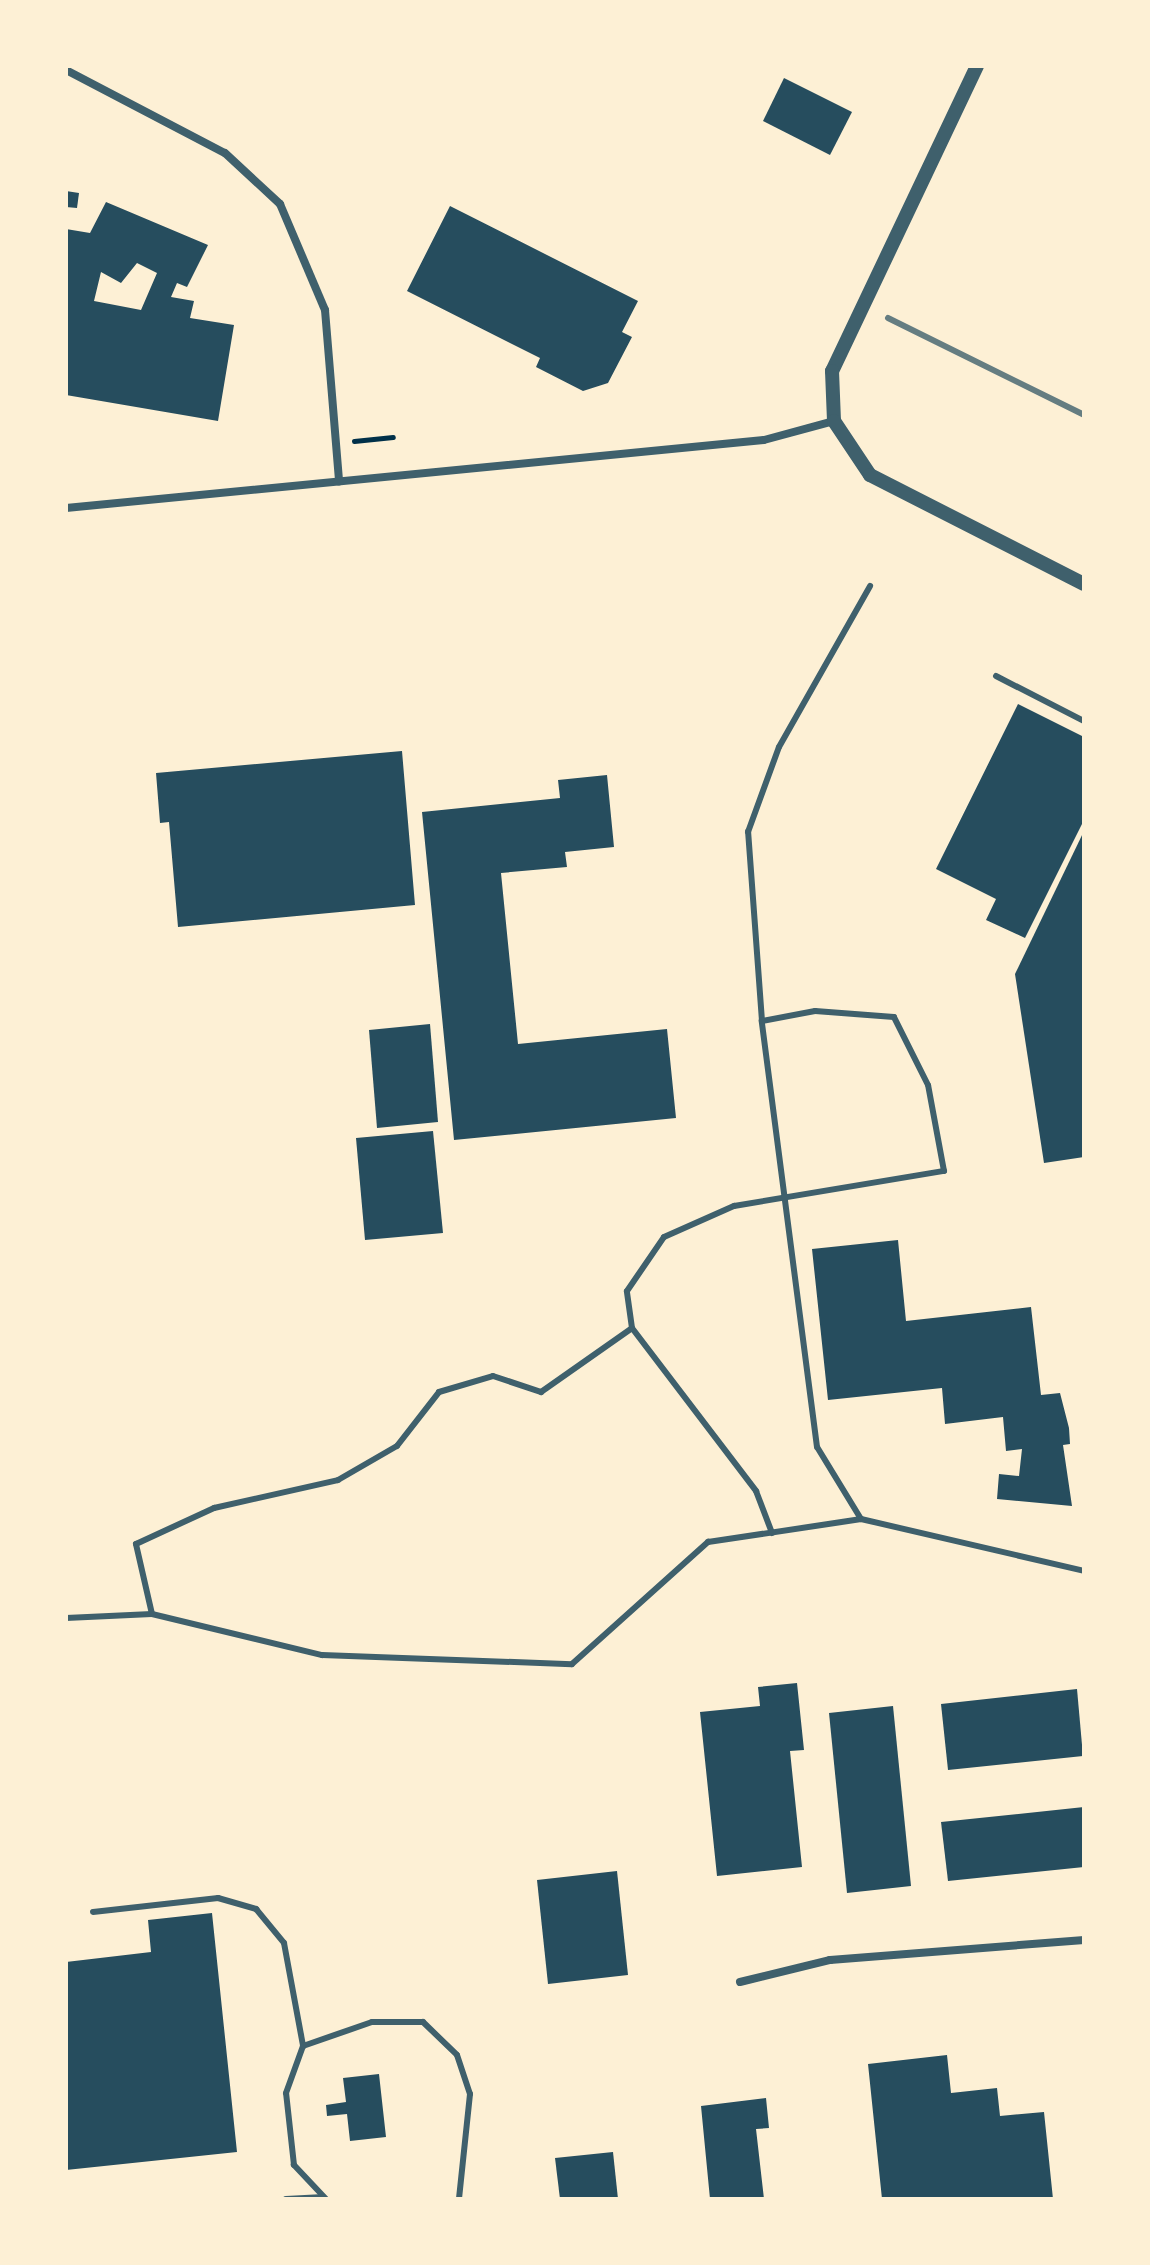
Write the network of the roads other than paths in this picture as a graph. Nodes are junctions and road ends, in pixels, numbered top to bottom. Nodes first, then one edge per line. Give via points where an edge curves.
1 (977, 66) edge
2 (66, 70) edge
3 (834, 421) junction
4 (339, 481) junction
5 (66, 508) edge
6 (1084, 584) edge
7 (870, 586) dead end
8 (996, 676) dead end
9 (1084, 721) edge
10 (762, 1021) junction
11 (787, 1199) junction
12 (632, 1328) junction
13 (861, 1519) junction
14 (772, 1533) junction
15 (1084, 1571) edge
16 (152, 1614) junction
17 (66, 1618) edge
18 (93, 1912) dead end
19 (1084, 1940) edge
20 (740, 1982) dead end
21 (303, 2046) junction
22 (322, 2198) edge
23 (286, 2199) edge
24 (459, 2199) edge

1 - 3 street via 832,371
2 - 4 street via 225,153 280,204 325,310
3 - 4 street via 764,440
3 - 6 street via 870,475
4 - 5 street
7 - 10 lane via 779,747 748,832
8 - 9 lane
10 - 11 lane
10 - 11 lane via 815,1011 894,1017 928,1085 944,1171
11 - 12 lane via 734,1206 664,1237 627,1291
11 - 13 lane via 817,1447
12 - 14 lane via 756,1491
12 - 16 lane via 541,1392 493,1376 439,1392 397,1446 338,1480 214,1508 136,1544
13 - 14 lane
13 - 15 lane
14 - 16 lane via 708,1542 572,1664 322,1655
16 - 17 lane
18 - 21 lane via 218,1898 256,1909 284,1943
19 - 20 street via 830,1960
21 - 22 lane via 286,2093 294,2165
21 - 24 lane via 372,2022 423,2022 457,2055 470,2094
22 - 23 lane

